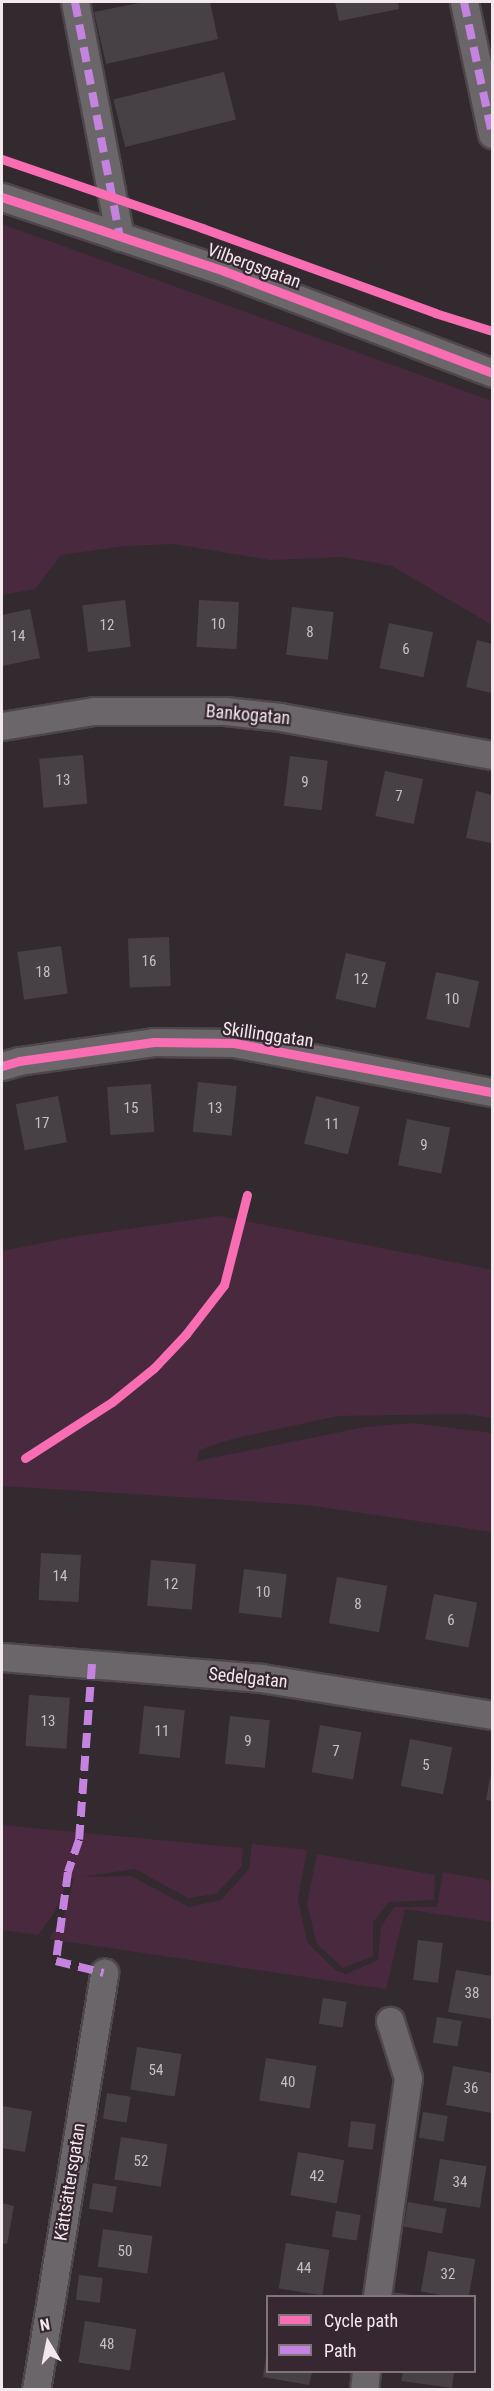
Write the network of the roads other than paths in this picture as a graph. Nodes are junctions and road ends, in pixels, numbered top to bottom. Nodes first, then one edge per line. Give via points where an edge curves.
1 (75, 2) edge
2 (464, 2) edge
3 (492, 134) edge
4 (2, 197) edge
5 (120, 237) junction
6 (492, 373) edge
7 (2, 726) edge
8 (492, 755) edge
9 (2, 1065) edge
10 (492, 1092) edge
11 (2, 1657) edge
12 (492, 1715) edge
13 (104, 1973) dead end
14 (390, 2021) dead end
15 (377, 2295) edge
16 (366, 2373) edge
17 (36, 2390) edge
18 (364, 2390) edge

1 - 5 street
2 - 3 street
4 - 5 street, Vilbergsgatan
5 - 6 street, Vilbergsgatan via 224,271
7 - 8 street, Bankogatan via 94,711 225,711 280,717
9 - 10 street, Skillinggatan via 154,1042 234,1043
11 - 12 street, Sedelgatan via 261,1678
13 - 17 street, Kättsättersgatan
14 - 15 street via 408,2078
16 - 18 street

